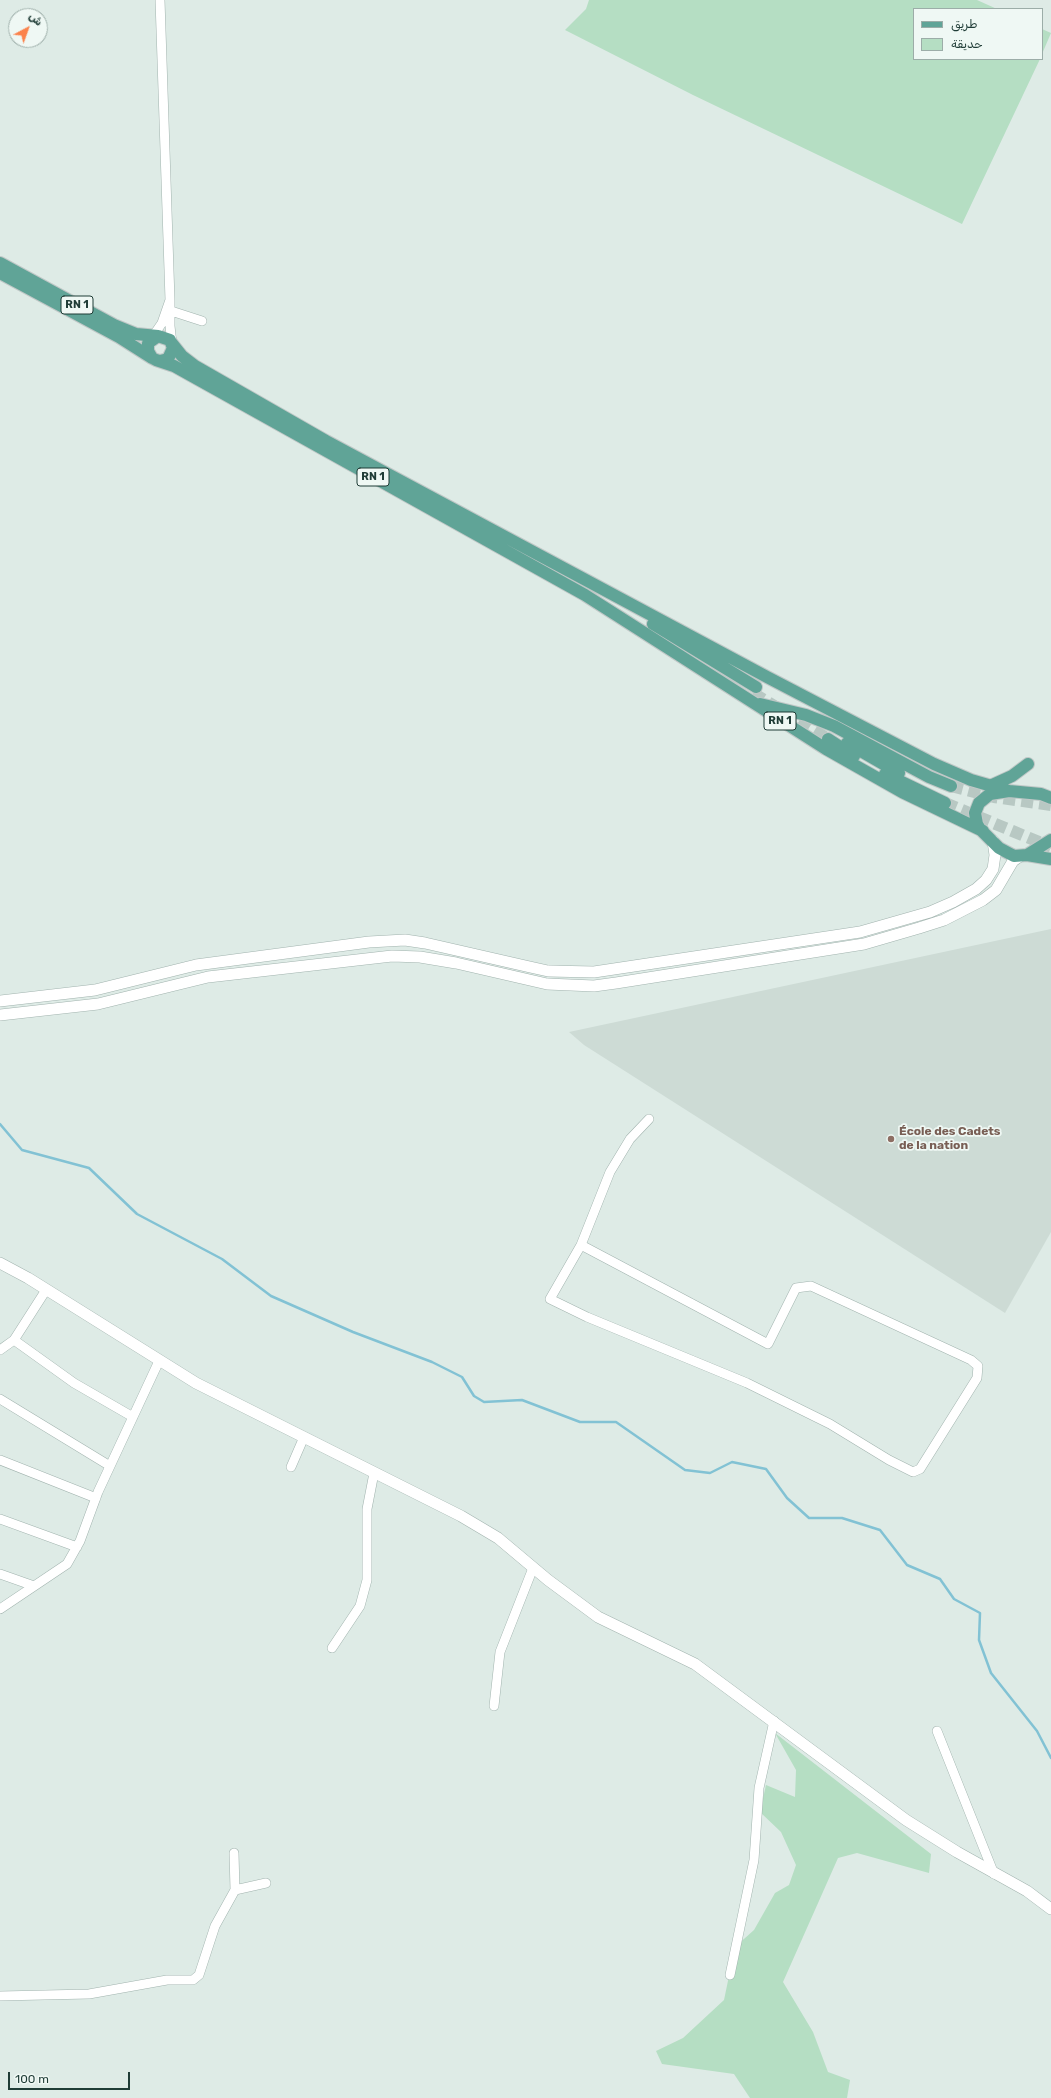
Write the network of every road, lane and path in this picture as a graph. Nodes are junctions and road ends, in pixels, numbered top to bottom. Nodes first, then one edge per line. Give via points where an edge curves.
1 (160, 0) edge
2 (0, 263) edge
3 (0, 273) edge
4 (169, 310) junction
5 (202, 321) dead end
6 (163, 340) junction
7 (156, 360) junction
8 (586, 579) junction
9 (767, 677) junction
10 (752, 694) junction
11 (829, 736) tunnel mouth
12 (1028, 764) dead end
13 (990, 786) junction
14 (1009, 791) junction
15 (949, 792) junction
16 (1051, 798) edge
17 (983, 831) junction
18 (1051, 840) edge
19 (993, 841) junction
20 (1024, 855) junction
21 (1051, 860) edge
22 (0, 1000) edge
23 (0, 1015) edge
24 (649, 1119) dead end
25 (581, 1245) junction
26 (0, 1263) edge
27 (46, 1290) junction
28 (14, 1340) junction
29 (0, 1350) edge
30 (159, 1361) junction
31 (0, 1399) edge
32 (133, 1417) junction
33 (304, 1437) junction
34 (0, 1460) edge
35 (110, 1466) junction
36 (292, 1467) dead end
37 (374, 1472) junction
38 (96, 1498) junction
39 (0, 1519) edge
40 (77, 1547) junction
41 (533, 1568) junction
42 (0, 1574) edge
43 (34, 1586) junction
44 (0, 1609) edge
45 (332, 1648) dead end
46 (494, 1706) dead end
47 (774, 1721) junction
48 (937, 1731) dead end
49 (234, 1853) dead end
50 (994, 1874) junction
51 (266, 1883) dead end
52 (235, 1890) junction
53 (1051, 1909) edge
54 (730, 1975) dead end
55 (0, 1996) edge

1 - 4 street
2 - 6 main road, RN 1 via 114,325 136,334
3 - 7 main road, RN 1 via 119,337
4 - 5 street
4 - 6 street
4 - 6 street via 162,323
6 - 7 main road via 170,356
6 - 7 main road via 147,347
6 - 8 main road, RN 1 via 217,380
7 - 10 main road, RN 1 via 174,366 585,595
8 - 9 main road, RN 1
8 - 10 main road via 604,594
9 - 13 main road via 934,764
9 - 15 main road via 788,695 821,715 930,771
10 - 15 main road via 828,723 929,777
10 - 17 main road, RN 1 via 826,749 902,792
11 - 15 main road via 873,767
12 - 13 main road via 1012,776
13 - 14 main road
14 - 16 main road via 1041,794
14 - 17 main road via 990,794 979,802 975,813
17 - 19 main road
18 - 20 main road
19 - 20 main road via 1006,852
19 - 22 street via 993,868 986,880 976,889 930,912 852,933 594,972 542,970 405,940 369,942 196,965 95,990
20 - 21 main road
20 - 23 street via 1013,862 996,890 983,900 944,920 919,928 864,944 616,983 594,986 547,984 456,963 420,957 392,956 197,979 98,1004
24 - 25 street via 630,1139 610,1172
25 - 25 street via 768,1344 796,1288 811,1286 970,1360 978,1366 977,1378 920,1469 913,1472 830,1424 746,1383 550,1299
26 - 27 street
27 - 28 street
27 - 30 street
28 - 29 street
28 - 32 street via 74,1383
30 - 32 street
30 - 33 street via 196,1384
31 - 35 street
32 - 35 street
33 - 36 street
33 - 37 street
34 - 38 street
35 - 38 street
37 - 41 street via 498,1538
37 - 45 street via 367,1509 368,1580 360,1606
38 - 40 street
39 - 40 street
40 - 43 street via 68,1564
41 - 46 street via 500,1652
41 - 47 street via 598,1617 695,1664
42 - 43 street
43 - 44 street
47 - 50 street via 906,1820
47 - 54 street via 759,1788 754,1860
48 - 50 street
49 - 52 street
50 - 53 street via 1027,1891
51 - 52 street
52 - 55 street via 215,1926 199,1975 193,1980 167,1980 89,1994

